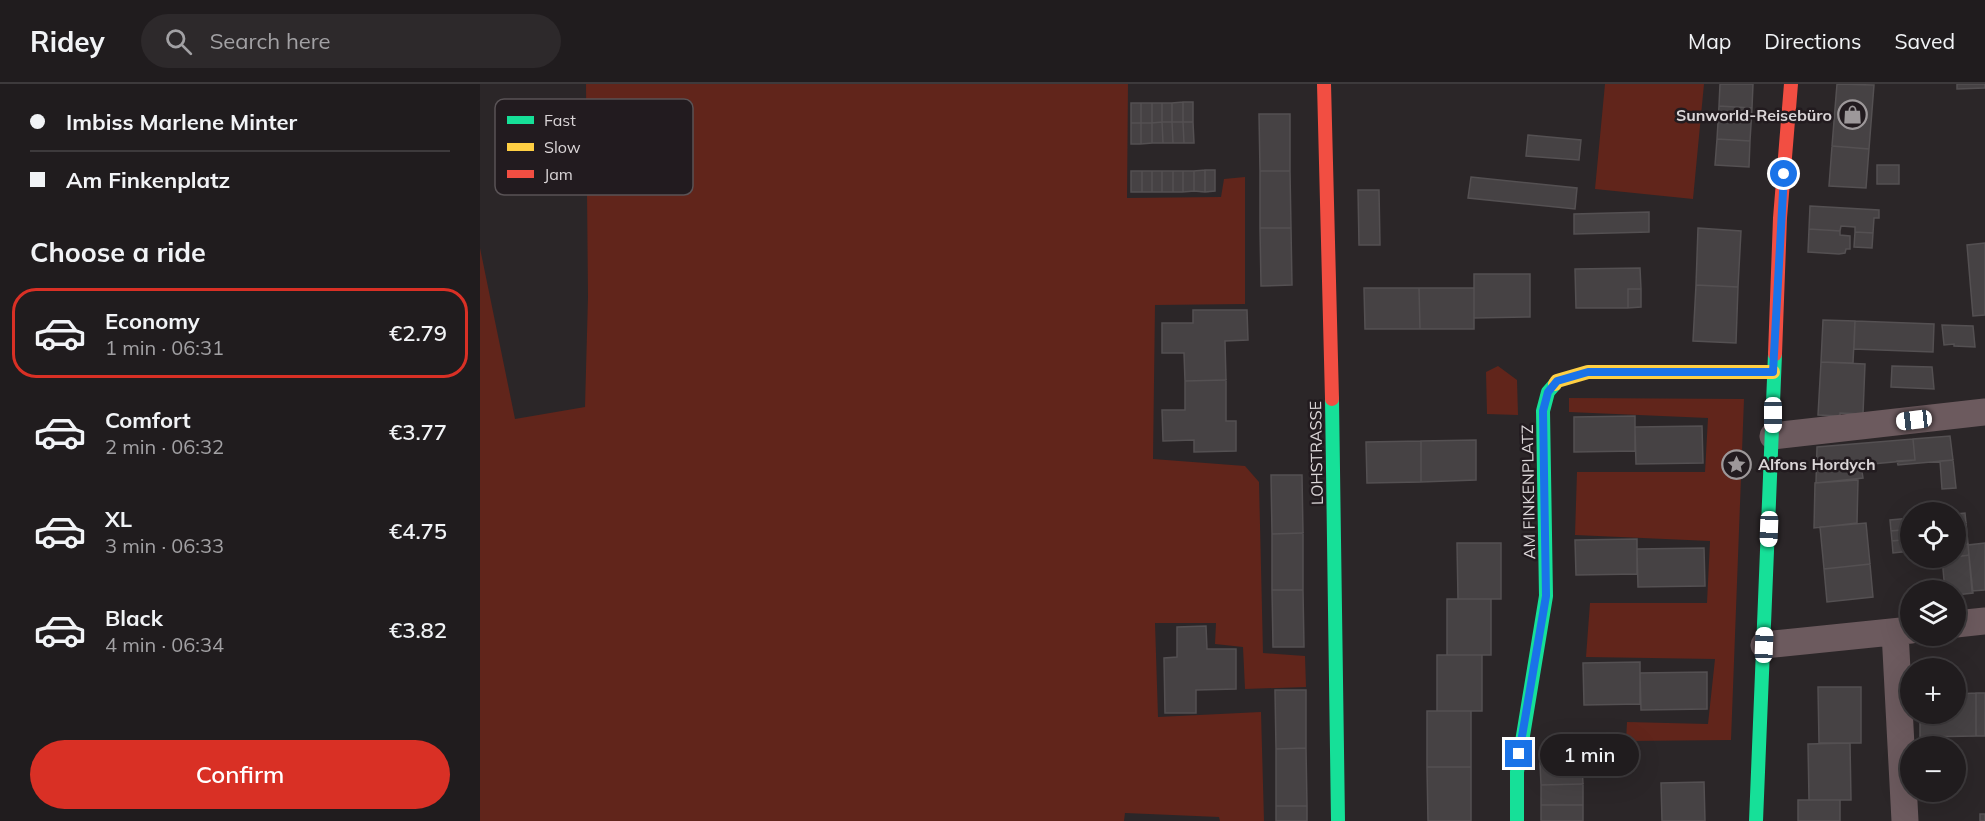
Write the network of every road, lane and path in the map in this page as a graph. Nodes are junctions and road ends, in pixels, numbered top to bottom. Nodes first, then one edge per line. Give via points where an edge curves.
1 (1324, 84) edge
2 (1791, 84) edge
3 (1773, 372) junction
4 (1985, 412) edge
5 (1773, 436) junction
6 (1985, 621) edge
7 (1966, 623) edge
8 (1900, 631) edge
9 (1764, 645) junction
10 (1903, 646) edge
11 (1338, 821) edge
12 (1517, 821) edge
13 (1755, 821) edge
14 (1905, 821) edge

1 - 11 street, LOHSTRASSE
2 - 3 street
3 - 5 street
3 - 12 street, AM FINKENPLATZ via 1588,372 1557,381 1548,392 1543,411 1546,596 1517,772
4 - 5 street
5 - 9 street
6 - 7 street
8 - 9 street
9 - 13 street
10 - 14 street

